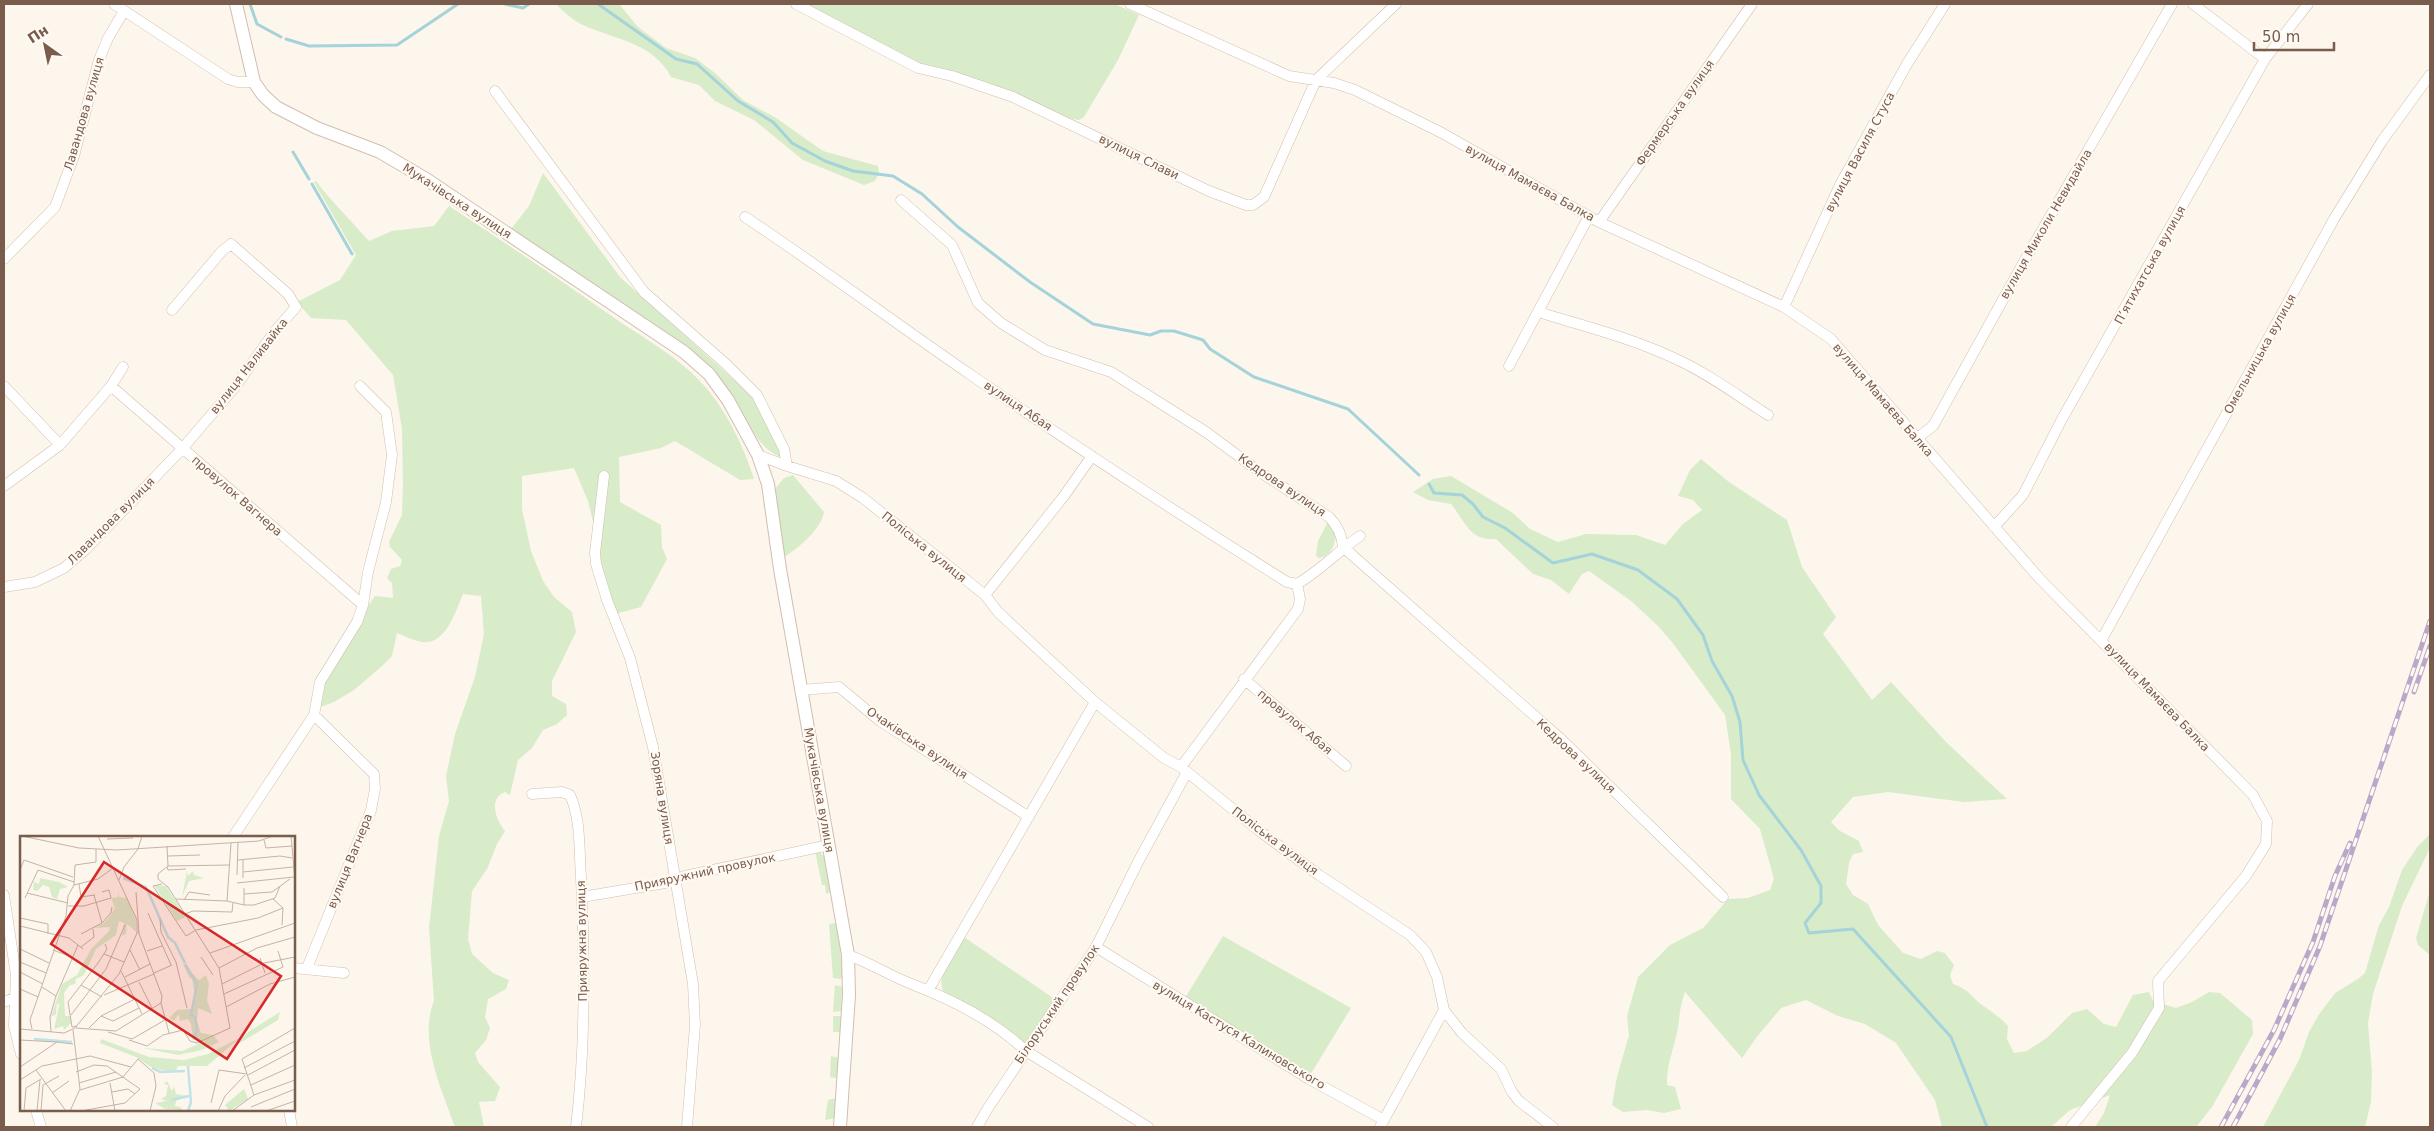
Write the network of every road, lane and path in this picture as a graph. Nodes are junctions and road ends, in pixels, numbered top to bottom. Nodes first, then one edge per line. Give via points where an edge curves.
1 (114, 4) edge
2 (236, 4) edge
3 (796, 4) edge
4 (1130, 4) edge
5 (1396, 4) edge
6 (1752, 4) edge
7 (1945, 4) edge
8 (2172, 4) edge
9 (2193, 4) edge
10 (2308, 4) edge
11 (124, 11) junction
12 (2265, 59) junction
13 (2430, 76) edge
14 (1316, 80) junction
15 (254, 82) junction
16 (495, 91) dead end
17 (901, 200) dead end
18 (1589, 216) junction
19 (745, 217) dead end
20 (1599, 222) junction
21 (4, 259) edge
22 (1784, 307) junction
23 (172, 310) dead end
24 (1538, 312) junction
25 (1509, 366) dead end
26 (123, 367) dead end
27 (4, 386) edge
28 (111, 386) junction
29 (360, 386) dead end
30 (1768, 415) dead end
31 (1916, 439) junction
32 (60, 445) junction
33 (182, 449) junction
34 (758, 455) junction
35 (1092, 456) junction
36 (787, 466) junction
37 (604, 476) dead end
38 (4, 486) edge
39 (1994, 527) junction
40 (1360, 536) dead end
41 (1343, 547) junction
42 (1297, 584) junction
43 (4, 587) edge
44 (985, 595) junction
45 (363, 605) junction
46 (2102, 639) junction
47 (1244, 679) junction
48 (801, 690) junction
49 (1095, 702) junction
50 (314, 715) junction
51 (1346, 766) dead end
52 (1184, 770) junction
53 (532, 794) dead end
54 (1029, 817) junction
55 (234, 836) edge
56 (828, 845) junction
57 (674, 880) junction
58 (4, 895) edge
59 (582, 897) junction
60 (1723, 897) dead end
61 (1096, 947) junction
62 (848, 955) junction
63 (295, 968) edge
64 (307, 968) junction
65 (344, 973) dead end
66 (929, 989) junction
67 (18, 996) edge
68 (4, 1002) edge
69 (1444, 1010) junction
70 (20, 1050) edge
71 (1026, 1051) junction
72 (36, 1111) edge
73 (289, 1111) edge
74 (1382, 1123) edge
75 (41, 1127) edge
76 (290, 1127) edge
77 (576, 1127) edge
78 (687, 1127) edge
79 (840, 1127) edge
80 (977, 1127) edge
81 (1148, 1127) edge
82 (1553, 1127) edge
83 (2071, 1127) edge

1 - 11 street
2 - 15 street
3 - 14 street, вулиця Слави via 918,68 1014,97 1192,183 1246,205 1259,203 1264,196
4 - 14 street, вулиця Мамаєва Балка via 1289,76
5 - 14 street, вулиця Слави
6 - 20 street, Фермерська вулиця
7 - 22 street, вулиця Василя Стуса via 1907,64 1840,185
8 - 31 street, вулиця Миколи Невидайла via 1933,426
9 - 12 street
10 - 12 street, Пʼятихатська вулиця
11 - 15 street via 228,79
11 - 21 street, Лавандова вулиця via 99,60 74,156 54,207
12 - 39 street, Пʼятихатська вулиця via 2062,419 2023,495
13 - 46 street, Омельницька вулиця via 2382,140 2334,219
14 - 18 street, вулиця Мамаєва Балка via 1355,90 1442,133
15 - 34 street, Мукачівська вулиця via 276,107 317,128 380,152 426,178 684,352 709,374 728,400
16 - 36 street via 644,292 757,394 784,449
17 - 41 street, Кедрова вулиця via 952,245 978,303 1001,322 1046,350 1111,372 1206,432 1329,517 1337,526
18 - 20 street, вулиця Мамаєва Балка
18 - 24 street
19 - 35 street, вулиця Абая
20 - 22 street, вулиця Мамаєва Балка
22 - 31 street, вулиця Мамаєва Балка via 1831,339
23 - 33 street, вулиця Наливайка via 222,250 231,244 288,294 296,307 235,387
24 - 25 street
24 - 30 street via 1677,359
26 - 28 street
27 - 32 street
28 - 32 street
28 - 33 street, провулок Вагнера
29 - 45 street via 386,412 392,455 386,502
31 - 39 street, вулиця Мамаєва Балка
32 - 38 street
33 - 43 street, Лавандова вулиця via 64,568 35,582
33 - 45 street, провулок Вагнера
34 - 36 street
34 - 48 street, Мукачівська вулиця via 768,484
35 - 42 street, вулиця Абая via 1287,582
35 - 44 street
36 - 44 street, Поліська вулиця via 836,480
37 - 57 street, Зоряна вулиця via 596,564 630,658 653,747
39 - 46 street, вулиця Мамаєва Балка via 2040,579
40 - 41 street
41 - 42 street
41 - 60 street, Кедрова вулиця via 1562,740
42 - 47 street, Білоруський провулок via 1298,608
44 - 49 street, Поліська вулиця via 998,612
45 - 50 street via 357,622 320,682
46 - 83 street, вулиця Мамаєва Балка via 2253,795 2267,821 2266,844 2246,876 2158,981 2159,1008 2132,1052
47 - 51 street, провулок Абая
47 - 52 street, Білоруський провулок
48 - 54 street, Очаківська вулиця via 839,688 880,721
48 - 56 street, Мукачівська вулиця
49 - 52 street, Поліська вулиця via 1164,758
49 - 54 street
50 - 55 street
50 - 64 street, вулиця Вагнера via 374,774 375,789 371,810
52 - 61 street, Білоруський провулок
52 - 69 street, Поліська вулиця via 1276,844 1410,935 1426,952 1437,977
53 - 59 street, Прияружна вулиця via 562,792 570,795 577,820
54 - 66 street
56 - 57 street, Прияружний провулок
56 - 62 street, Мукачівська вулиця
57 - 59 street, Прияружний провулок
57 - 78 street, Зоряна вулиця via 693,984 695,1026
58 - 67 street
59 - 77 street, Прияружна вулиця via 584,1022
61 - 71 street, Білоруський провулок
61 - 74 street, вулиця Кастуся Калиновського
62 - 66 street
62 - 79 street, Мукачівська вулиця
63 - 64 street
64 - 65 street
66 - 71 street via 962,1007
67 - 68 street
67 - 70 street via 14,1026
69 - 74 street
69 - 82 street via 1501,1069 1519,1101
71 - 80 street, Білоруський провулок
71 - 81 street
72 - 75 street
73 - 76 street

